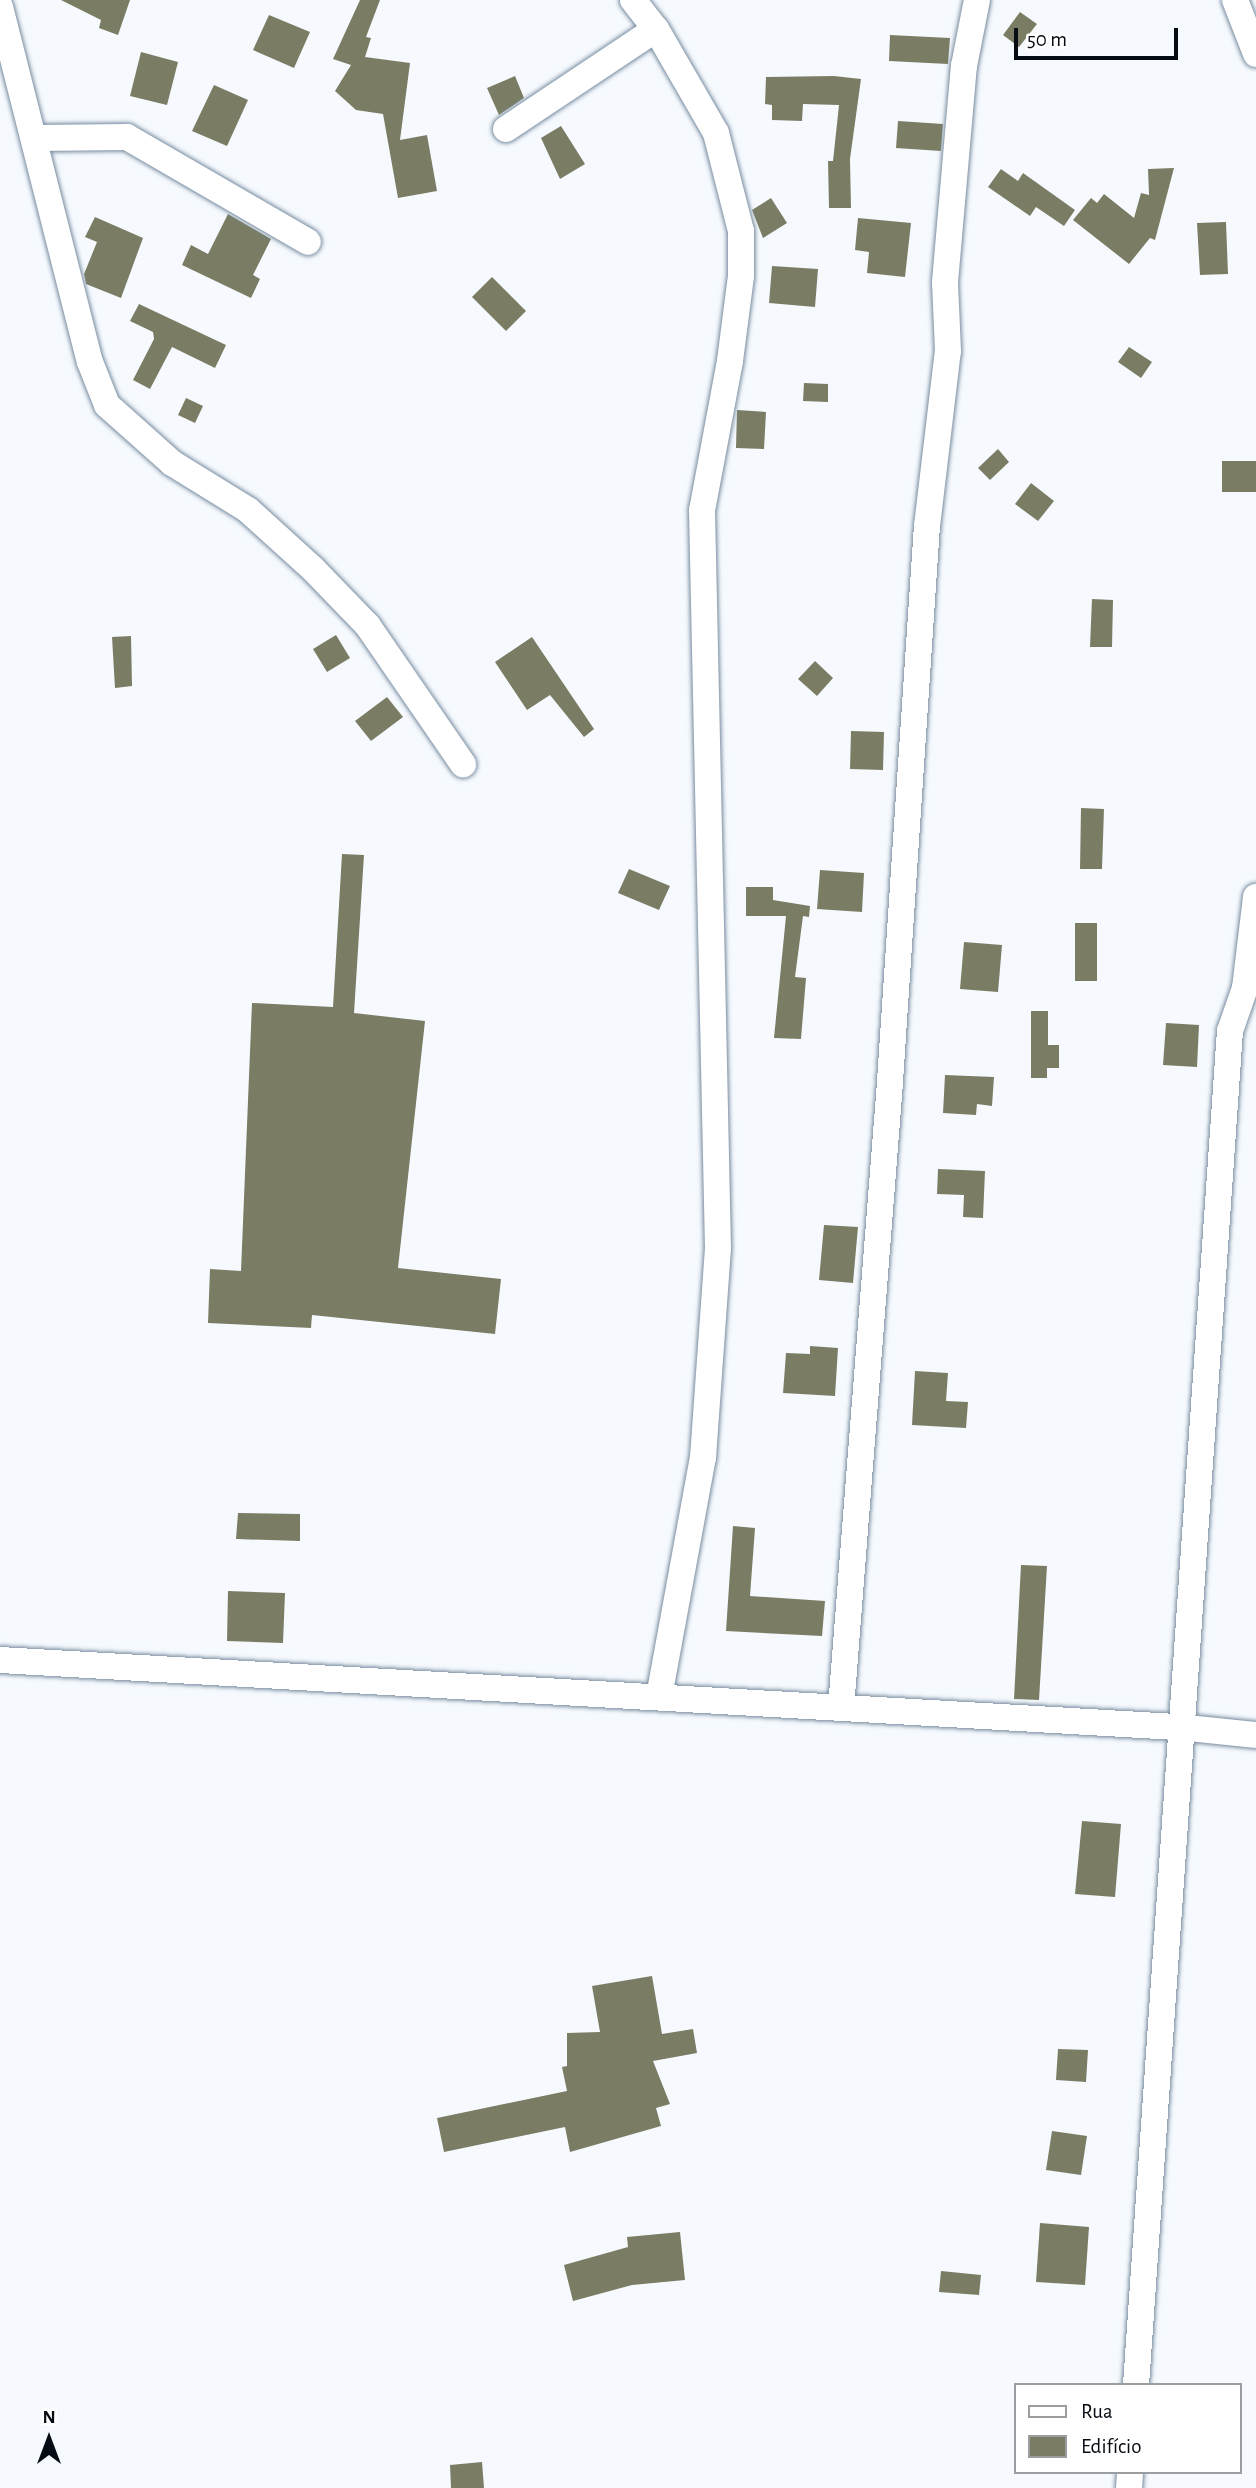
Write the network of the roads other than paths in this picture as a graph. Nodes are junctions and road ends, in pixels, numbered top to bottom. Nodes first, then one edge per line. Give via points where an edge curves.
1 (633, 0) edge
2 (977, 0) edge
3 (1235, 0) edge
4 (0, 7) edge
5 (656, 29) junction
6 (1256, 54) edge
7 (506, 129) dead end
8 (35, 138) junction
9 (308, 242) dead end
10 (463, 764) dead end
11 (1256, 897) edge
12 (0, 1660) edge
13 (659, 1696) junction
14 (841, 1708) junction
15 (1178, 1727) junction
16 (1256, 1735) edge
17 (1136, 2383) edge

1 - 5 street
2 - 14 street via 964,66 945,282 948,351 927,526
3 - 6 street
4 - 8 street
5 - 7 street
5 - 13 street via 716,133 741,231 741,276 730,361 702,510 718,1248 703,1457
8 - 9 street via 127,137
8 - 10 street via 90,362 107,405 172,463 248,510 313,569 368,626
11 - 15 street via 1245,988 1230,1031
12 - 13 street
13 - 14 street
14 - 15 street
15 - 16 street
15 - 17 street

